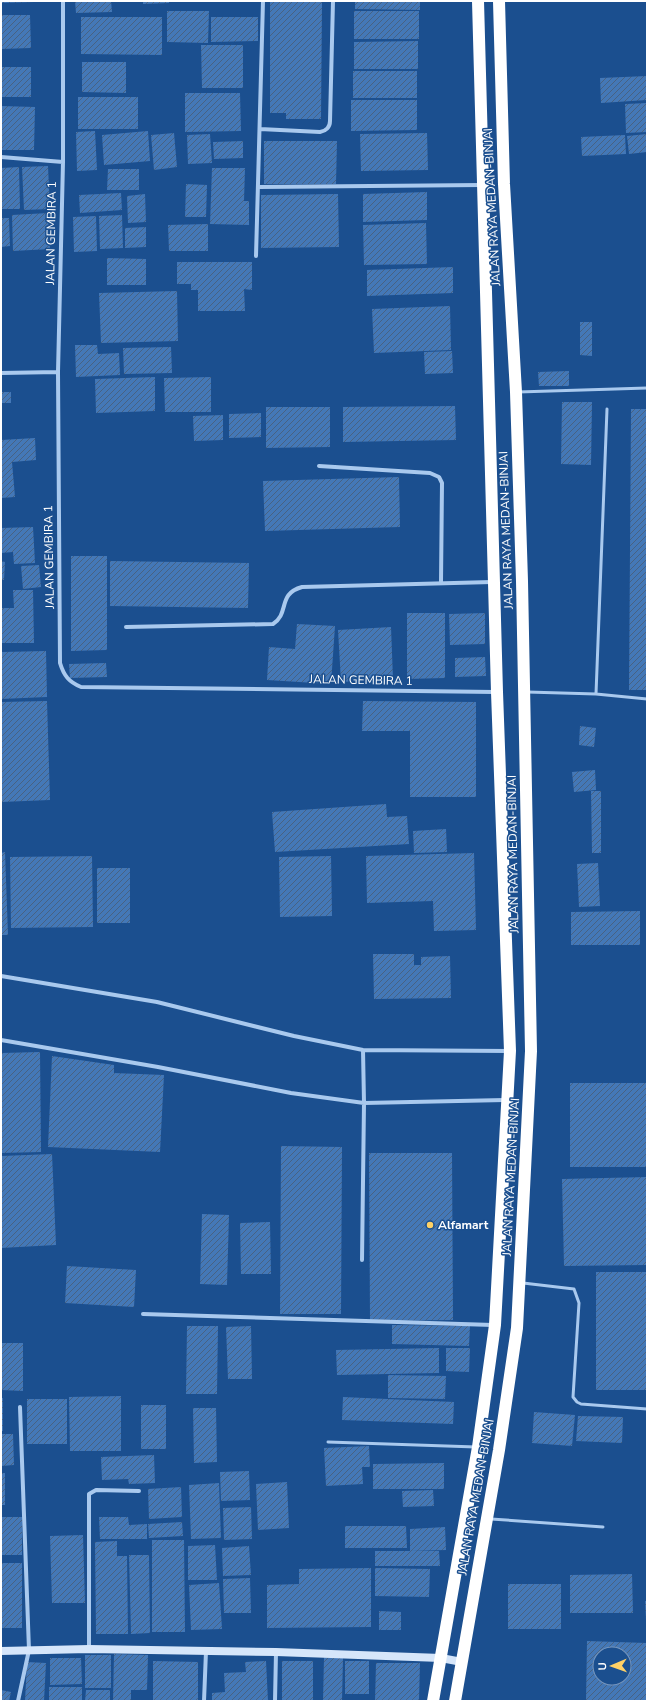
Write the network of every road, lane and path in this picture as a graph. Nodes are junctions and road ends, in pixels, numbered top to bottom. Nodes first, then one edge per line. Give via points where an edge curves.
1 (64, 1) edge
2 (263, 1) edge
3 (333, 1) edge
4 (478, 1) edge
5 (499, 1) edge
6 (260, 129) junction
7 (1, 157) edge
8 (63, 162) junction
9 (483, 185) junction
10 (258, 187) junction
11 (256, 256) dead end
12 (58, 372) junction
13 (1, 373) edge
14 (647, 388) edge
15 (516, 392) junction
16 (607, 409) dead end
17 (319, 466) dead end
18 (441, 582) junction
19 (494, 582) junction
20 (126, 627) dead end
21 (497, 692) junction
22 (524, 692) junction
23 (596, 694) junction
24 (647, 699) edge
25 (1, 976) edge
26 (1, 1040) edge
27 (363, 1050) junction
28 (510, 1051) junction
29 (508, 1100) junction
30 (364, 1103) junction
31 (362, 1260) dead end
32 (519, 1283) junction
33 (143, 1314) dead end
34 (496, 1325) junction
35 (20, 1407) dead end
36 (647, 1409) edge
37 (328, 1442) dead end
38 (478, 1447) junction
39 (139, 1491) dead end
40 (487, 1518) junction
41 (603, 1527) dead end
42 (90, 1649) junction
43 (29, 1650) junction
44 (1, 1651) edge
45 (206, 1651) junction
46 (276, 1652) junction
47 (441, 1658) junction
48 (462, 1662) junction
49 (18, 1701) edge
50 (204, 1701) edge
51 (275, 1701) edge
52 (433, 1701) edge
53 (455, 1701) edge

1 - 8 street, JALAN GEMBIRA 1
2 - 6 street
3 - 6 street via 328,127 320,132
4 - 9 highway, JALAN RAYA MEDAN-BINJAI
5 - 15 highway, JALAN RAYA MEDAN-BINJAI via 504,184
6 - 10 street
7 - 8 street
8 - 12 street, JALAN GEMBIRA 1
9 - 10 street
9 - 19 highway, JALAN RAYA MEDAN-BINJAI
10 - 11 street
12 - 13 street
12 - 21 street, JALAN GEMBIRA 1 via 60,664 63,673 73,684 81,687
14 - 15 lane
15 - 22 highway, JALAN RAYA MEDAN-BINJAI
16 - 23 lane
17 - 18 street via 430,473 439,477 442,483
18 - 19 street
18 - 20 street via 302,587 291,591 287,596 281,617 273,624
19 - 21 highway, JALAN RAYA MEDAN-BINJAI
21 - 28 highway, JALAN RAYA MEDAN-BINJAI
22 - 23 lane
22 - 32 highway, JALAN RAYA MEDAN-BINJAI via 531,1051
23 - 24 lane
25 - 27 street via 157,1002 294,1036
26 - 30 street via 158,1067 291,1094
27 - 28 street
27 - 30 street
28 - 29 highway, JALAN RAYA MEDAN-BINJAI
29 - 30 street
29 - 34 highway, JALAN RAYA MEDAN-BINJAI
30 - 31 street
32 - 36 lane via 574,1289 579,1303 573,1397 577,1402
32 - 40 highway, JALAN RAYA MEDAN-BINJAI via 517,1328
33 - 34 street
34 - 38 highway, JALAN RAYA MEDAN-BINJAI
35 - 43 street
37 - 38 lane
38 - 47 highway, JALAN RAYA MEDAN-BINJAI
39 - 42 street via 96,1490 89,1494
40 - 41 lane
40 - 48 highway, JALAN RAYA MEDAN-BINJAI
42 - 43 main road
42 - 45 main road
43 - 44 main road
43 - 49 street
45 - 46 main road
45 - 50 street
46 - 47 main road
46 - 51 street
47 - 48 main road
47 - 52 highway, JALAN RAYA MEDAN-BINJAI
48 - 53 highway, JALAN RAYA MEDAN-BINJAI

